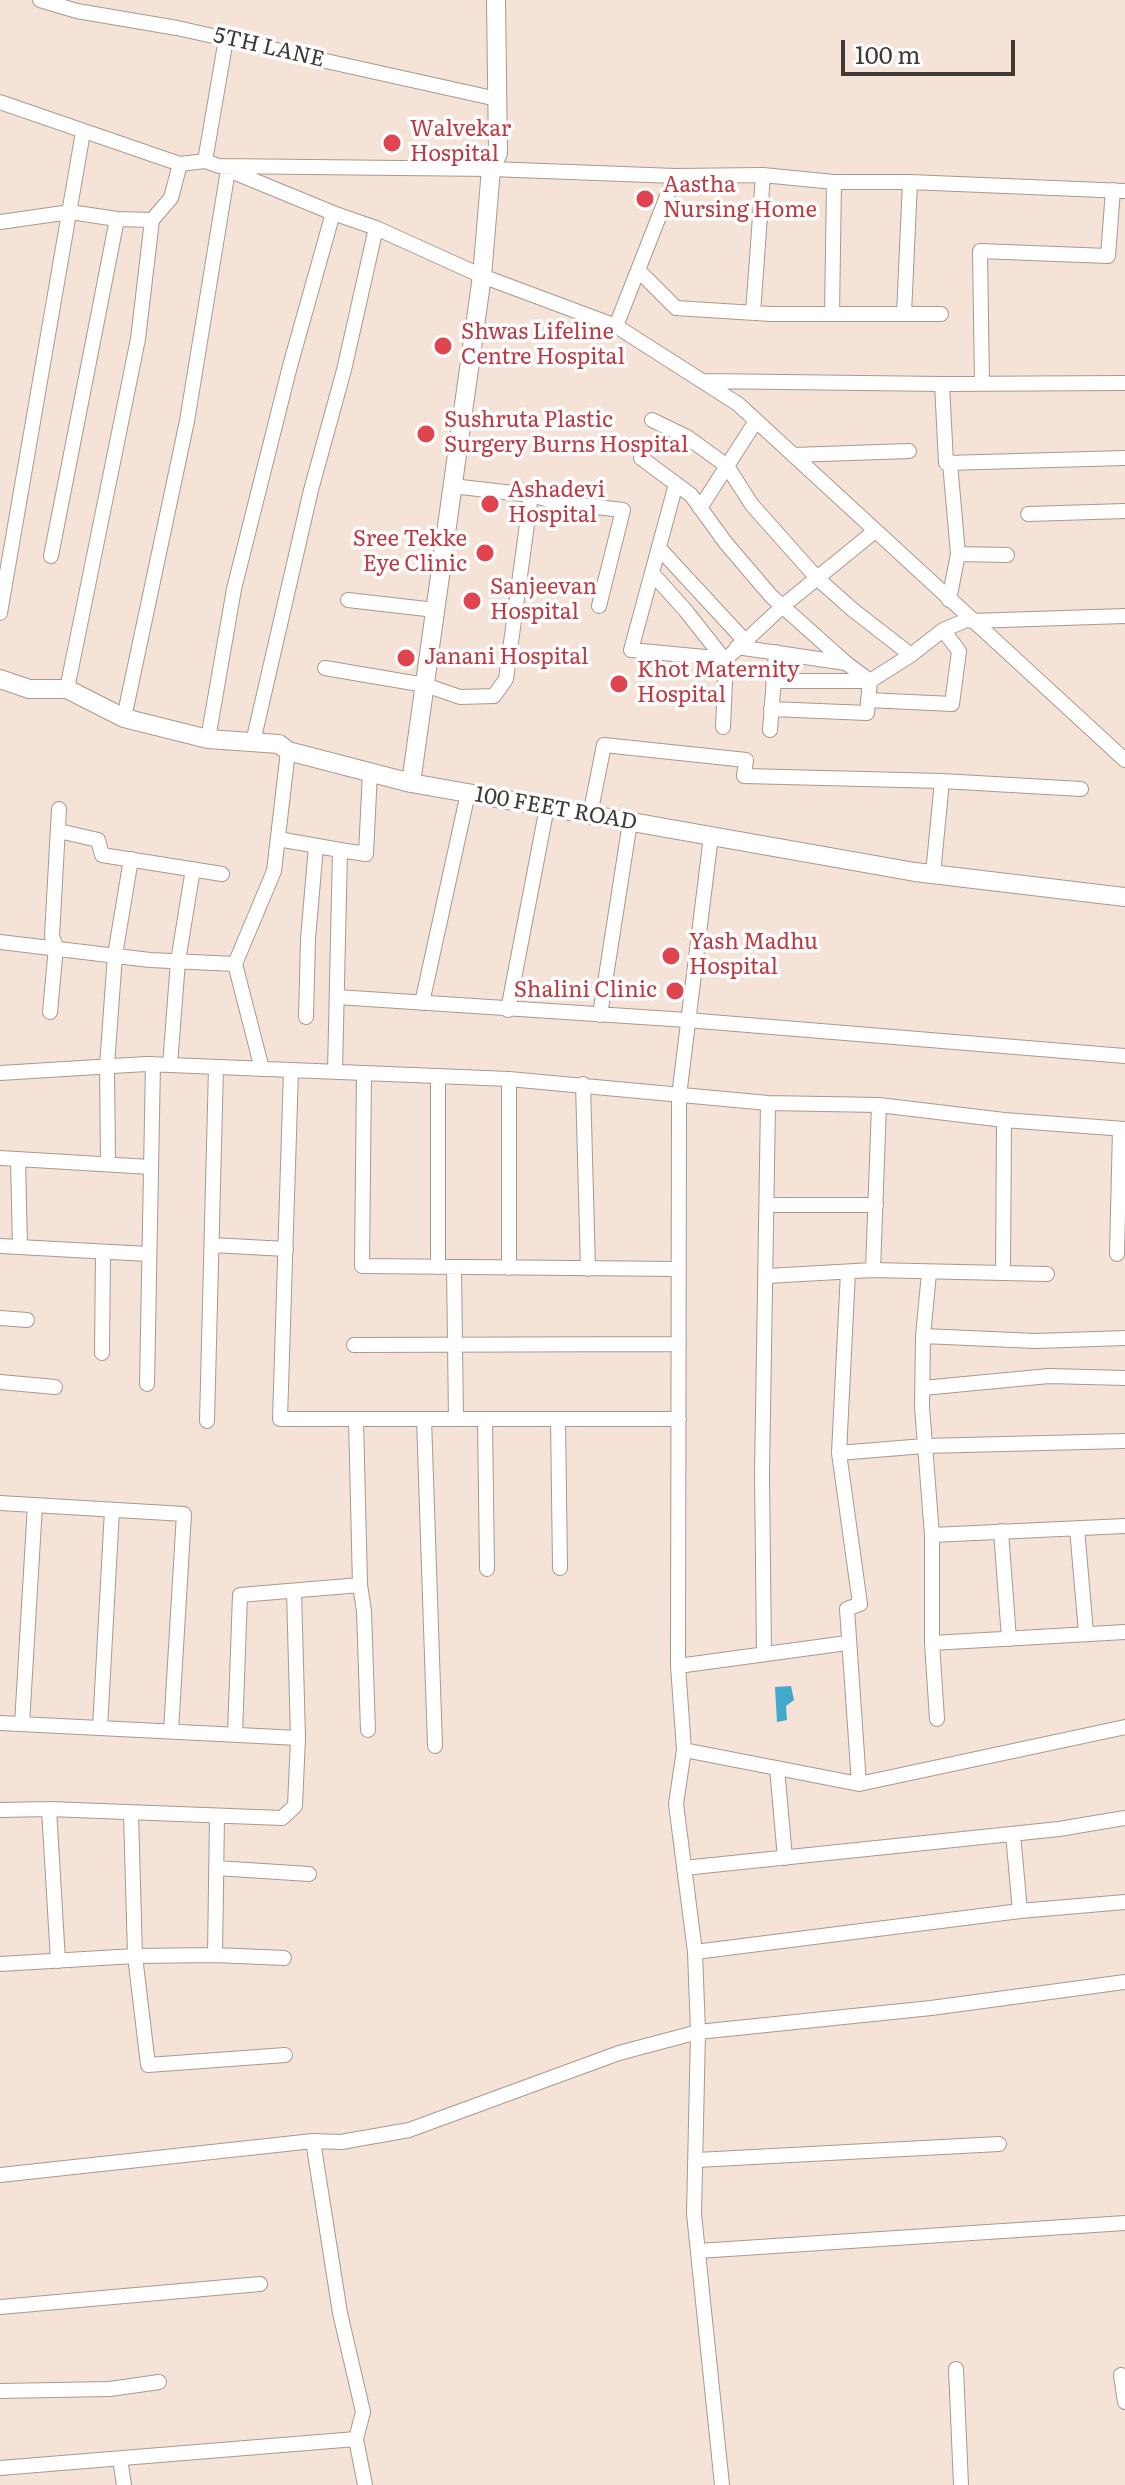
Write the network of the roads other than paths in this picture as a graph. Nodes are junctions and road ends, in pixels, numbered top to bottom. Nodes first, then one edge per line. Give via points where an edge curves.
1 (40, 0) edge
2 (496, 0) edge
3 (226, 39) junction
4 (497, 99) junction
5 (0, 102) edge
6 (83, 132) junction
7 (180, 164) junction
8 (217, 165) junction
9 (491, 169) junction
10 (763, 175) junction
11 (675, 176) junction
12 (834, 182) junction
13 (910, 182) junction
14 (1119, 191) edge
15 (70, 212) junction
16 (333, 213) junction
17 (117, 219) junction
18 (152, 220) junction
19 (0, 222) edge
20 (376, 228) junction
21 (638, 270) junction
22 (482, 276) junction
23 (753, 313) junction
24 (832, 314) junction
25 (904, 314) junction
26 (941, 314) dead end
27 (616, 326) junction
28 (703, 381) junction
29 (1125, 383) edge
30 (942, 384) junction
31 (982, 384) junction
32 (652, 420) dead end
33 (756, 421) junction
34 (909, 451) dead end
35 (793, 455) junction
36 (641, 458) dead end
37 (1125, 458) edge
38 (950, 463) junction
39 (727, 466) junction
40 (676, 484) junction
41 (452, 486) junction
42 (531, 495) junction
43 (700, 508) junction
44 (1125, 511) edge
45 (1028, 514) dead end
46 (875, 531) junction
47 (659, 548) junction
48 (958, 554) junction
49 (1007, 555) dead end
50 (51, 556) dead end
51 (652, 573) junction
52 (817, 578) junction
53 (348, 600) dead end
54 (949, 600) junction
55 (784, 605) junction
56 (599, 606) dead end
57 (435, 610) junction
58 (0, 613) edge
59 (1125, 616) edge
60 (970, 620) junction
61 (943, 630) junction
62 (741, 644) junction
63 (959, 651) junction
64 (776, 652) junction
65 (911, 655) junction
66 (724, 658) junction
67 (846, 663) junction
68 (325, 668) dead end
69 (0, 679) edge
70 (773, 681) junction
71 (870, 681) junction
72 (425, 685) junction
73 (67, 689) junction
74 (868, 700) junction
75 (771, 709) junction
76 (124, 718) junction
77 (723, 727) dead end
78 (770, 730) dead end
79 (208, 739) junction
80 (253, 742) junction
81 (288, 751) junction
82 (1125, 760) edge
83 (370, 772) junction
84 (942, 781) junction
85 (411, 783) junction
86 (1081, 789) dead end
87 (468, 793) junction
88 (547, 807) junction
89 (59, 809) dead end
90 (590, 815) junction
91 (630, 822) junction
92 (59, 831) junction
93 (711, 836) junction
94 (278, 839) junction
95 (316, 846) junction
96 (340, 850) junction
97 (131, 859) junction
98 (193, 869) junction
99 (222, 874) dead end
100 (933, 874) junction
101 (1125, 897) edge
102 (0, 942) edge
103 (56, 947) junction
104 (115, 955) junction
105 (178, 961) junction
106 (235, 964) junction
107 (337, 997) junction
108 (422, 1003) junction
109 (508, 1010) junction
110 (50, 1012) dead end
111 (600, 1015) junction
112 (306, 1017) dead end
113 (687, 1020) junction
114 (1125, 1056) edge
115 (153, 1064) junction
116 (170, 1065) junction
117 (107, 1066) junction
118 (216, 1067) junction
119 (262, 1069) junction
120 (291, 1070) junction
121 (335, 1072) junction
122 (0, 1073) edge
123 (364, 1073) junction
124 (438, 1076) junction
125 (509, 1079) junction
126 (583, 1084) junction
127 (679, 1096) junction
128 (768, 1103) junction
129 (879, 1105) junction
130 (1004, 1120) junction
131 (1123, 1129) edge
132 (0, 1158) edge
133 (18, 1159) junction
134 (108, 1164) junction
135 (150, 1167) junction
136 (767, 1205) junction
137 (876, 1205) junction
138 (212, 1245) junction
139 (0, 1246) edge
140 (20, 1247) junction
141 (286, 1249) junction
142 (103, 1252) junction
143 (148, 1254) junction
144 (1117, 1254) dead end
145 (438, 1267) junction
146 (454, 1267) junction
147 (509, 1268) junction
148 (588, 1269) junction
149 (679, 1269) junction
150 (873, 1270) junction
151 (848, 1272) junction
152 (929, 1273) junction
153 (1003, 1273) junction
154 (1047, 1274) dead end
155 (767, 1276) junction
156 (0, 1318) edge
157 (27, 1320) dead end
158 (923, 1336) junction
159 (1125, 1338) edge
160 (679, 1344) junction
161 (354, 1345) dead end
162 (455, 1345) junction
163 (102, 1353) dead end
164 (1125, 1378) edge
165 (0, 1382) edge
166 (147, 1384) dead end
167 (55, 1387) dead end
168 (923, 1388) junction
169 (356, 1419) junction
170 (424, 1419) junction
171 (456, 1419) junction
172 (485, 1419) junction
173 (558, 1419) junction
174 (679, 1419) junction
175 (207, 1421) dead end
176 (1125, 1441) edge
177 (924, 1446) junction
178 (839, 1453) junction
179 (0, 1503) edge
180 (35, 1505) junction
181 (112, 1510) junction
182 (1125, 1526) edge
183 (1077, 1528) junction
184 (1001, 1531) junction
185 (932, 1535) junction
186 (560, 1568) dead end
187 (487, 1569) dead end
188 (360, 1585) junction
189 (294, 1591) junction
190 (1125, 1632) edge
191 (1086, 1633) junction
192 (1009, 1639) junction
193 (847, 1643) junction
194 (932, 1643) junction
195 (764, 1654) junction
196 (678, 1666) junction
197 (937, 1719) dead end
198 (0, 1723) edge
199 (22, 1724) junction
200 (1125, 1727) edge
201 (100, 1728) junction
202 (368, 1730) dead end
203 (171, 1731) junction
204 (235, 1734) junction
205 (298, 1738) junction
206 (435, 1746) dead end
207 (684, 1750) junction
208 (777, 1768) junction
209 (859, 1784) junction
210 (49, 1809) junction
211 (0, 1810) edge
212 (131, 1813) junction
213 (217, 1816) junction
214 (1125, 1818) edge
215 (1013, 1834) junction
216 (785, 1858) junction
217 (216, 1868) junction
218 (684, 1868) junction
219 (309, 1874) dead end
220 (1125, 1902) edge
221 (1020, 1911) junction
222 (695, 1952) junction
223 (215, 1955) junction
224 (135, 1956) junction
225 (284, 1958) dead end
226 (58, 1961) junction
227 (0, 1964) edge
228 (1125, 1982) edge
229 (698, 2032) junction
230 (285, 2055) dead end
231 (313, 2141) junction
232 (999, 2144) dead end
233 (697, 2160) junction
234 (0, 2175) edge
235 (1125, 2223) edge
236 (698, 2251) junction
237 (260, 2284) dead end
238 (0, 2307) edge
239 (956, 2369) dead end
240 (1121, 2375) dead end
241 (159, 2382) dead end
242 (0, 2391) edge
243 (1125, 2402) edge
244 (356, 2439) junction
245 (120, 2459) junction
246 (0, 2468) edge
247 (124, 2485) edge
248 (365, 2485) edge
249 (722, 2485) edge
250 (961, 2485) edge

1 - 3 street, 5TH LANE
2 - 4 main road
3 - 4 street, 5TH LANE
3 - 8 street
4 - 9 main road via 498,153
5 - 6 street
6 - 7 street
6 - 15 street
7 - 8 street
7 - 18 street via 171,198
8 - 9 street
8 - 16 street
8 - 76 street via 187,421
9 - 11 street
9 - 22 main road
10 - 11 street
10 - 12 street
10 - 23 street
11 - 21 street
12 - 13 street
12 - 24 street
13 - 14 street
13 - 25 street
14 - 31 street via 1108,256 980,251
15 - 17 street
15 - 19 street
15 - 58 street
16 - 20 street
16 - 79 street via 234,589
17 - 18 street
17 - 50 street
18 - 73 street via 138,339
20 - 22 street
20 - 80 street
21 - 23 street via 676,308
21 - 27 street
22 - 27 street
22 - 41 main road
23 - 24 street
24 - 25 street
25 - 26 street
27 - 28 street
28 - 30 street
28 - 33 street
29 - 31 street
30 - 31 street
30 - 38 street
32 - 39 street
33 - 35 street
33 - 39 street
34 - 35 street
35 - 46 street
36 - 40 street
37 - 38 street
38 - 48 street
39 - 43 street
39 - 52 street via 752,505
40 - 43 street
40 - 47 street
41 - 42 street
41 - 57 main road
42 - 56 street via 623,510
42 - 72 street via 506,679 494,696 460,697
43 - 55 street
44 - 45 street
46 - 52 street
46 - 54 street
47 - 51 street
47 - 62 street
48 - 49 street
48 - 54 street
51 - 66 street
51 - 66 street via 631,650
52 - 55 street
52 - 65 street
53 - 57 street
54 - 60 street
55 - 62 street
55 - 67 street
57 - 72 main road
59 - 60 street
60 - 61 street
60 - 63 street
60 - 82 street
61 - 63 street
61 - 65 street
62 - 64 street
62 - 66 street
63 - 74 street via 952,704
64 - 67 street
64 - 70 street
65 - 71 street
66 - 77 street
67 - 71 street
68 - 72 street
69 - 73 main road, 100 FEET ROAD via 29,689
70 - 71 street
70 - 75 street
71 - 74 street
72 - 85 main road
73 - 76 main road, 100 FEET ROAD
74 - 75 street via 867,713
75 - 78 street
76 - 79 main road, 100 FEET ROAD
79 - 80 main road, 100 FEET ROAD
80 - 81 main road, 100 FEET ROAD via 279,744
81 - 83 main road, 100 FEET ROAD
81 - 94 street
83 - 85 main road, 100 FEET ROAD
83 - 96 street via 366,854
84 - 86 street
84 - 90 street via 744,776 746,760 604,745
84 - 100 street
85 - 87 main road, 100 FEET ROAD
87 - 88 main road, 100 FEET ROAD
87 - 108 street
88 - 90 main road, 100 FEET ROAD
88 - 109 street
89 - 92 street
90 - 91 main road, 100 FEET ROAD
91 - 93 main road, 100 FEET ROAD
91 - 111 street
92 - 97 street via 98,840 102,855
92 - 103 street via 52,936
93 - 100 main road, 100 FEET ROAD
93 - 113 street
94 - 95 street
94 - 106 street via 274,871
95 - 96 street
95 - 112 street
96 - 107 street
97 - 98 street
97 - 104 street
98 - 99 street
98 - 105 street
100 - 101 main road, 100 FEET ROAD
102 - 103 street
103 - 104 street
103 - 110 street
104 - 105 street
104 - 117 street
105 - 106 street
105 - 116 street
106 - 119 street
107 - 108 street
107 - 121 street
108 - 109 street
109 - 111 street
111 - 113 street
113 - 114 street
113 - 127 street
115 - 116 street
115 - 117 street
115 - 135 street
116 - 118 street
117 - 122 street
117 - 134 street
118 - 119 street
118 - 138 street
119 - 120 street
120 - 121 street
120 - 141 street
121 - 123 street
123 - 124 street
123 - 145 street via 362,1266
124 - 125 street
124 - 145 street
125 - 126 street
125 - 147 street
126 - 127 street
126 - 148 street
127 - 128 street
127 - 149 street
128 - 129 street
128 - 136 street
129 - 130 street
129 - 137 street
130 - 131 street
130 - 153 street
131 - 144 street
132 - 133 street
133 - 134 street
133 - 140 street
134 - 135 street
135 - 143 street
136 - 137 street
136 - 155 street
137 - 150 street
138 - 141 street
138 - 175 street
139 - 140 street
140 - 142 street
141 - 169 street via 280,1419
142 - 143 street
142 - 163 street
143 - 166 street
145 - 146 street
146 - 147 street
146 - 162 street
147 - 148 street
148 - 149 street
149 - 160 street
150 - 151 street
150 - 152 street
151 - 155 street
151 - 178 street
152 - 153 street
152 - 158 street
153 - 154 street
155 - 195 street
156 - 157 street
158 - 159 street
158 - 168 street
160 - 162 street
160 - 174 street
161 - 162 street
162 - 171 street
164 - 168 street via 1049,1376
165 - 167 street
168 - 177 street
169 - 170 street
169 - 188 street
170 - 171 street
170 - 206 street
171 - 172 street
172 - 173 street
172 - 187 street
173 - 174 street
173 - 186 street
174 - 196 street
176 - 177 street
177 - 178 street
177 - 185 street
178 - 193 street via 860,1604 847,1609
179 - 180 street
180 - 181 street
180 - 199 street
181 - 201 street
181 - 203 street via 184,1514
182 - 183 street
183 - 184 street
183 - 191 street
184 - 185 street
184 - 192 street
185 - 194 street
188 - 189 street
188 - 202 street
189 - 204 street via 240,1595
189 - 205 street
190 - 191 street
191 - 192 street
192 - 194 street
193 - 195 street
193 - 209 street
194 - 197 street
195 - 196 street
196 - 207 street
198 - 199 street
199 - 201 street
200 - 209 street
201 - 203 street
203 - 204 street
204 - 205 street
205 - 213 street via 295,1806 282,1818
207 - 208 street
207 - 218 street via 676,1804
208 - 209 street
208 - 216 street
210 - 211 street
210 - 212 street
210 - 226 street
212 - 213 street
212 - 224 street
213 - 217 street
214 - 215 street
215 - 216 street
215 - 221 street
216 - 218 street
217 - 219 street
217 - 223 street
218 - 222 street
220 - 221 street
221 - 222 street
222 - 229 street
223 - 224 street
223 - 225 street
224 - 226 street
224 - 230 street via 148,2065
226 - 227 street
228 - 229 street
229 - 231 street via 619,2053 409,2130 341,2142
229 - 233 street
231 - 234 street
231 - 244 street via 340,2313 363,2412
232 - 233 street
233 - 236 street
235 - 236 street
236 - 249 street
237 - 238 street
239 - 250 street
240 - 243 street
241 - 242 street via 110,2389
244 - 245 street
244 - 248 street
245 - 246 street
245 - 247 street

